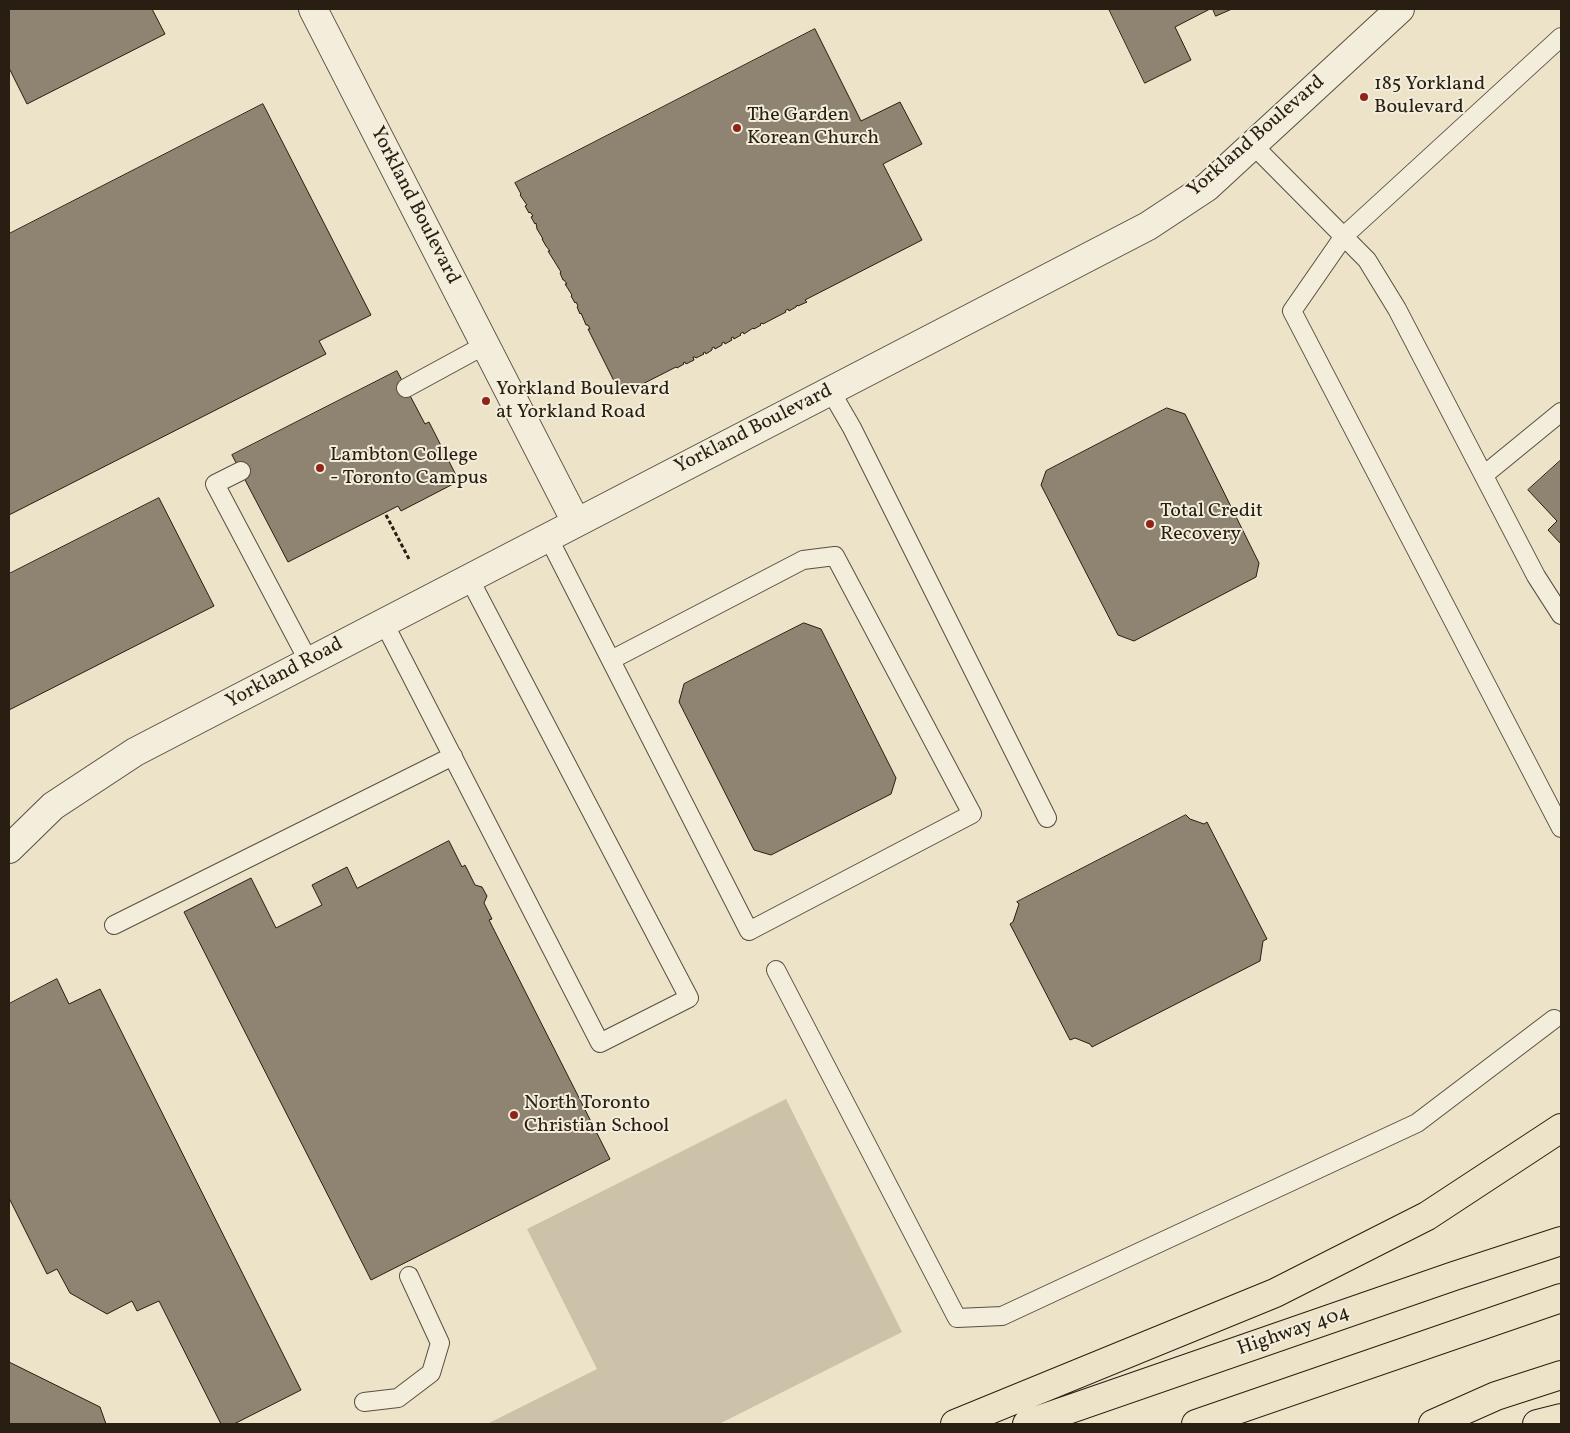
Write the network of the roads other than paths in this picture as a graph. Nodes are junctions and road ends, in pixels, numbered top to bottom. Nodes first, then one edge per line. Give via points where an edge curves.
1 (313, 9) edge
2 (1400, 9) edge
3 (1561, 37) edge
4 (1252, 144) junction
5 (1344, 236) junction
6 (485, 345) junction
7 (406, 388) dead end
8 (830, 390) junction
9 (1561, 412) edge
10 (241, 471) dead end
11 (1484, 476) junction
12 (576, 522) junction
13 (548, 537) junction
14 (470, 578) junction
15 (1561, 615) edge
16 (384, 622) junction
17 (611, 660) junction
18 (309, 662) junction
19 (453, 756) junction
20 (1047, 818) dead end
21 (1561, 828) edge
22 (9, 849) edge
23 (114, 925) dead end
24 (776, 970) dead end
25 (1554, 1019) dead end
26 (1561, 1128) edge
27 (1561, 1241) edge
28 (409, 1276) dead end
29 (1561, 1298) edge
30 (1561, 1375) edge
31 (364, 1402) dead end
32 (1561, 1418) edge
33 (955, 1424) edge
34 (1026, 1424) edge
35 (1196, 1424) edge
36 (1432, 1424) edge
37 (1537, 1424) edge

1 - 6 street, Yorkland Boulevard
2 - 4 street, Yorkland Boulevard
3 - 5 lane
4 - 5 lane
4 - 8 street, Yorkland Boulevard via 1207,187 1148,226
5 - 11 lane via 1367,260 1397,309
5 - 21 lane via 1292,311
6 - 7 lane
6 - 12 street, Yorkland Boulevard
8 - 12 street, Yorkland Boulevard
8 - 20 lane
9 - 11 lane
10 - 18 lane via 215,484
11 - 15 lane via 1536,576
12 - 13 street, Yorkland Road
13 - 14 street, Yorkland Road
13 - 17 lane
14 - 16 street, Yorkland Road
14 - 19 lane via 689,998 600,1043
16 - 18 street, Yorkland Road
16 - 19 lane
17 - 17 lane via 749,931 972,814 835,556 803,560
18 - 22 street, Yorkland Road via 136,752 53,806
19 - 23 lane
24 - 25 lane via 957,1318 1002,1316 1417,1123
26 - 33 highway via 1427,1216 1275,1293
27 - 34 highway, Highway 404
28 - 31 lane via 440,1342 431,1373 398,1398
29 - 35 highway
30 - 36 highway via 1496,1396
32 - 37 highway

